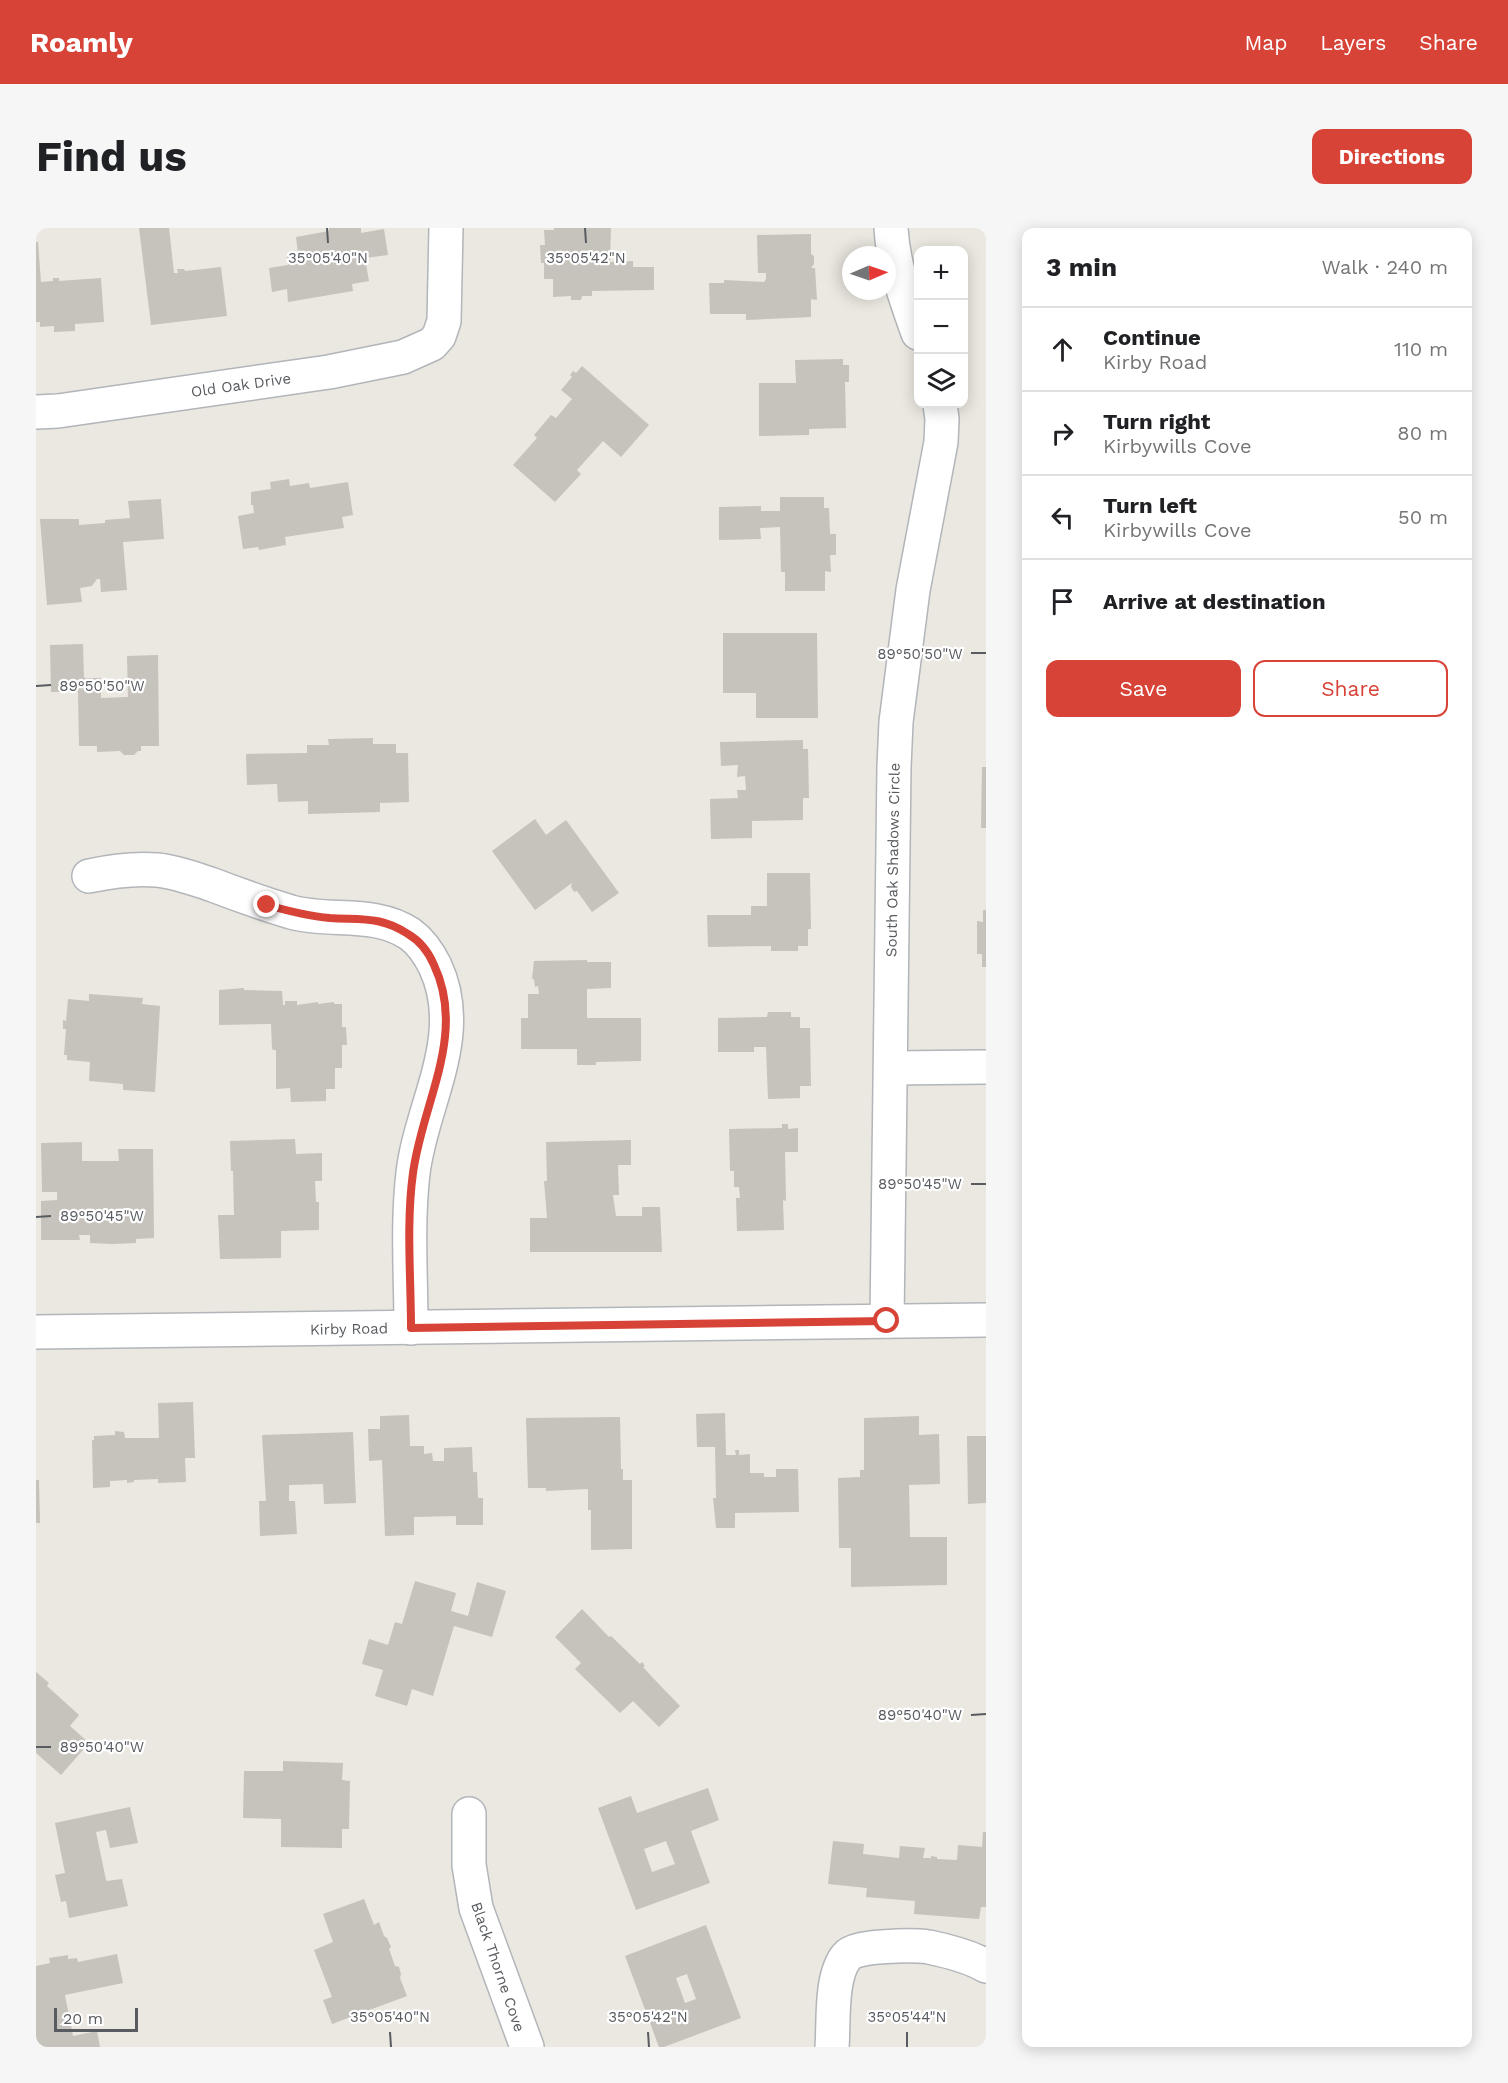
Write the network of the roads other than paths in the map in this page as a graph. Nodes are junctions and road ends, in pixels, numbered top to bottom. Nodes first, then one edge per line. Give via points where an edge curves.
1 (446, 228) edge
2 (891, 228) edge
3 (914, 322) edge
4 (941, 408) edge
5 (36, 412) edge
6 (89, 876) dead end
7 (891, 1068) junction
8 (986, 1068) edge
9 (986, 1320) edge
10 (887, 1321) junction
11 (411, 1328) junction
12 (36, 1332) edge
13 (469, 1814) dead end
14 (986, 1966) edge
15 (527, 2047) edge
16 (832, 2047) edge

1 - 5 street, Old Oak Drive via 446,306 439,336 423,349 403,357 329,372
2 - 3 street via 903,292
4 - 7 street, South Oak Shadows Circle via 940,442 913,590 896,722
6 - 11 street via 136,869 181,874 300,914 390,923 411,935 429,954 446,1005 446,1035 440,1074 413,1173
7 - 8 street
7 - 10 street, South Oak Shadows Circle
9 - 10 street, Kirby Road
10 - 11 street, Kirby Road
11 - 12 street, Kirby Road
13 - 15 street, Black Thorne Cove via 469,1865 476,1908
14 - 16 street via 926,1947 848,1953 837,1979

